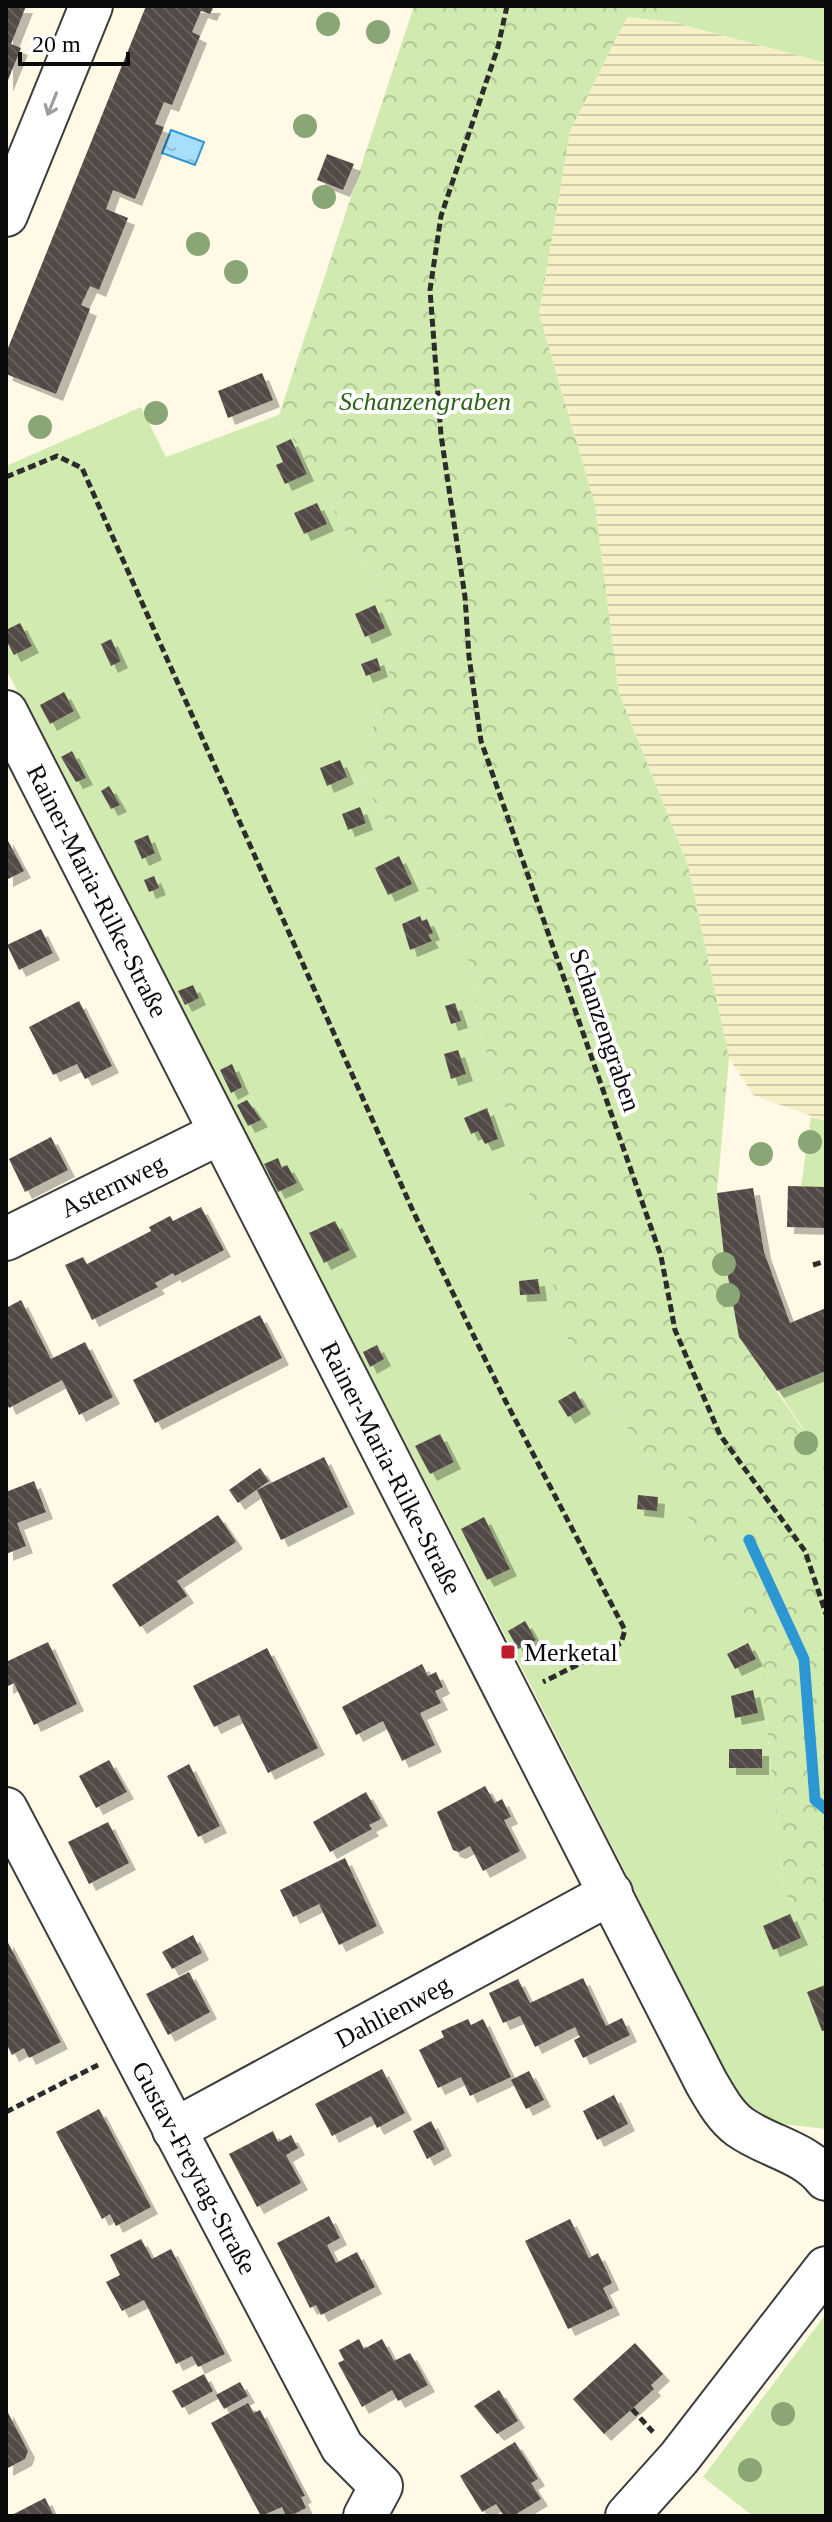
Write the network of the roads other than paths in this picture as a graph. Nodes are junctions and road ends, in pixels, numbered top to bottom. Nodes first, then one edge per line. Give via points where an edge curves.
1 (91, 6) edge
2 (6, 215) edge
3 (6, 712) edge
4 (220, 1133) junction
5 (6, 1239) edge
6 (6, 1809) edge
7 (611, 1893) junction
8 (174, 2130) junction
9 (826, 2179) edge
10 (826, 2268) edge
11 (373, 2501) edge
12 (627, 2516) edge

1 -> 2 street
3 - 4 street, Rainer-Maria-Rilke-Straße
4 - 5 street, Asternweg
4 - 7 street, Rainer-Maria-Rilke-Straße
6 - 8 street, Gustav-Freytag-Straße
7 - 8 street, Dahlienweg
7 - 9 street, Rainer-Maria-Rilke-Straße via 721,2108 740,2127 793,2153
8 - 11 street, Gustav-Freytag-Straße
10 - 12 street via 679,2458

